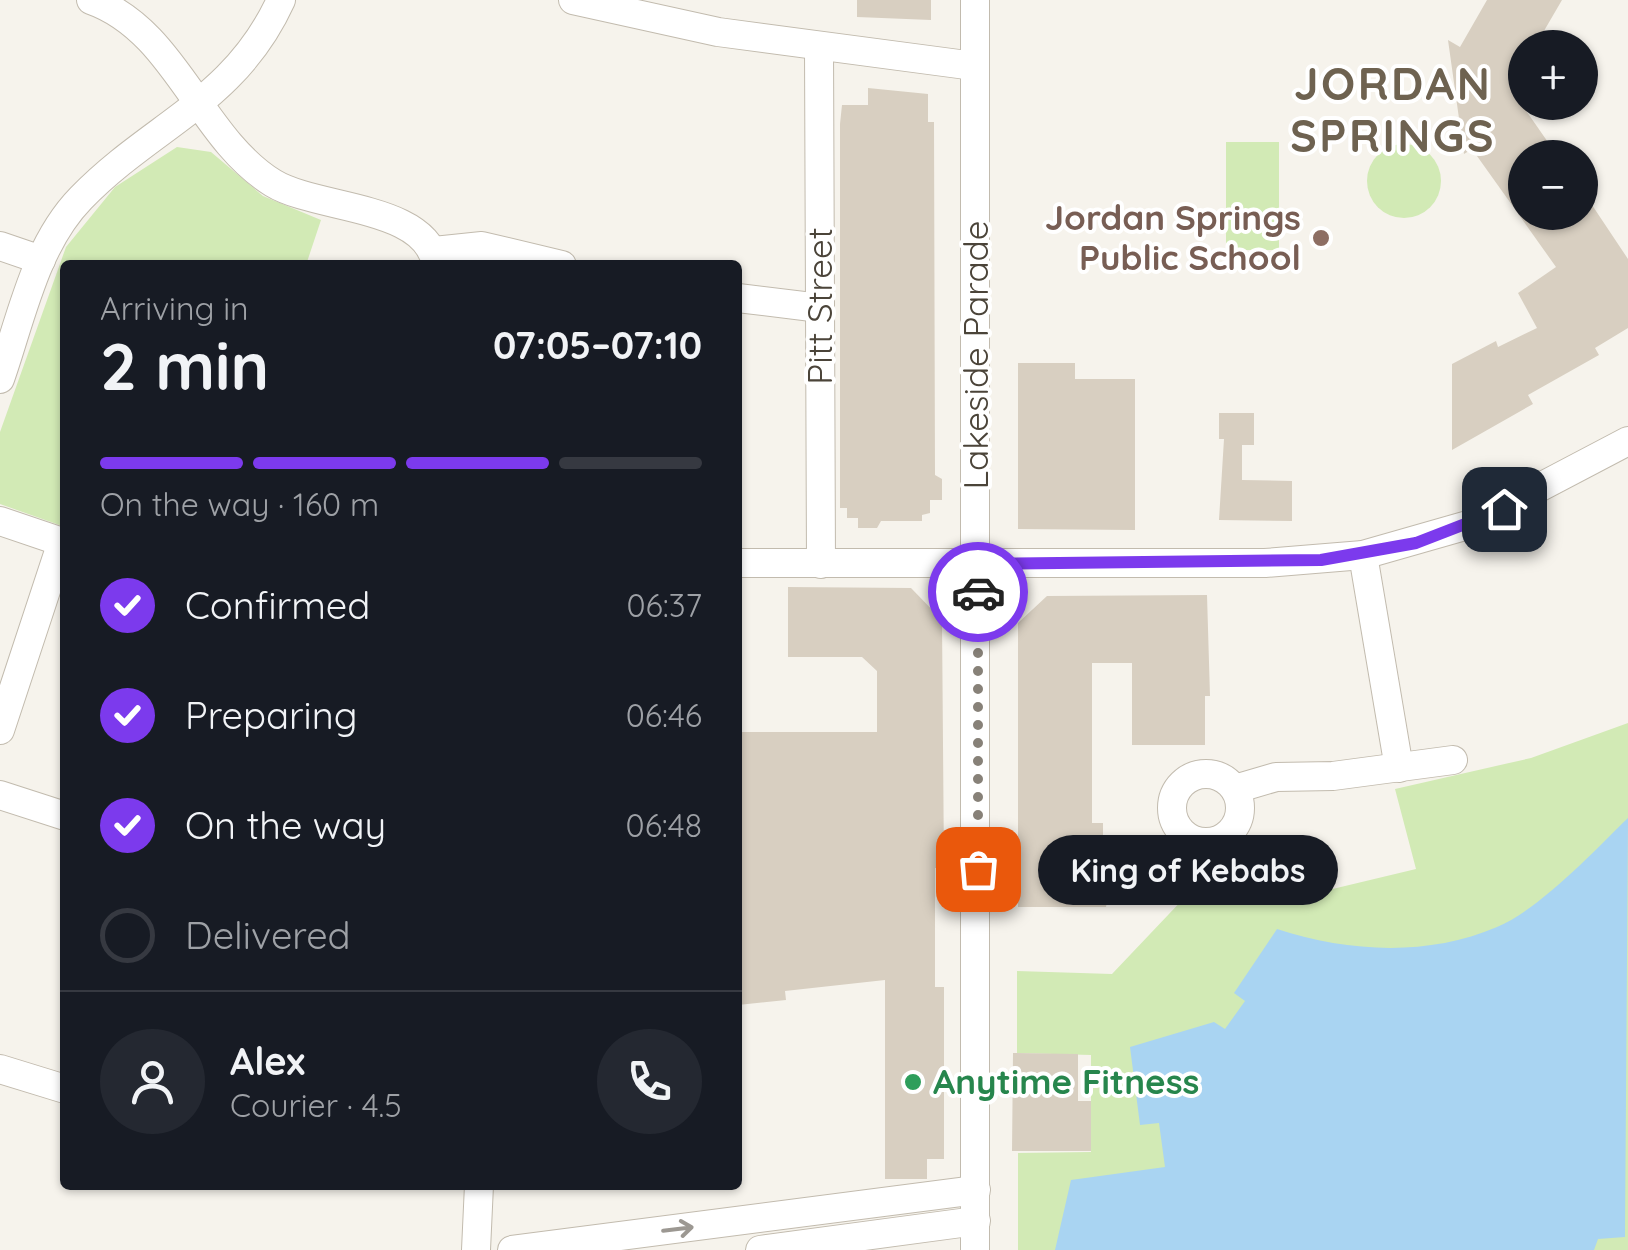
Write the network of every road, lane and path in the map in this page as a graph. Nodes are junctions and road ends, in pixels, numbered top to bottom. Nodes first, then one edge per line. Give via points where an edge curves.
1 (91, 0) edge
2 (281, 0) edge
3 (574, 0) edge
4 (974, 0) edge
5 (819, 48) junction
6 (974, 66) junction
7 (199, 104) junction
8 (0, 246) edge
9 (435, 258) edge
10 (41, 260) junction
11 (541, 260) edge
12 (742, 298) edge
13 (820, 308) junction
14 (0, 379) edge
15 (1628, 441) edge
16 (0, 521) edge
17 (60, 541) edge
18 (60, 554) edge
19 (1364, 556) junction
20 (742, 563) edge
21 (821, 564) junction
22 (978, 564) junction
23 (0, 730) edge
24 (1453, 760) dead end
25 (1399, 768) junction
26 (1235, 789) dead end
27 (0, 795) edge
28 (60, 814) edge
29 (0, 1069) edge
30 (60, 1087) edge
31 (479, 1190) edge
32 (976, 1190) junction
33 (976, 1221) junction
34 (476, 1250) edge
35 (512, 1250) edge
36 (760, 1250) edge
37 (975, 1250) edge

1 - 7 street via 119,12 148,38
2 - 7 street via 240,69
3 - 5 street
4 - 6 street, Lakeside Parade
5 - 6 street
5 - 13 street, Pitt Street
6 - 22 street, Lakeside Parade
7 - 9 street via 273,183 403,223
7 - 10 street via 79,200
8 - 10 street
9 - 11 street via 482,246
10 - 14 street
12 - 13 street
13 - 21 street, Pitt Street
15 - 19 street via 1468,525
16 - 17 street
18 - 23 street
19 - 22 street via 1265,564
19 - 25 street
20 - 21 street
21 - 22 street
22 - 32 street, Lakeside Parade
24 - 25 street
25 - 26 street via 1276,777
27 - 28 street
29 - 30 street
31 - 34 street
32 - 33 street, Lakeside Parade
35 -> 32 street
33 - 36 street
33 - 37 street, Lakeside Parade

